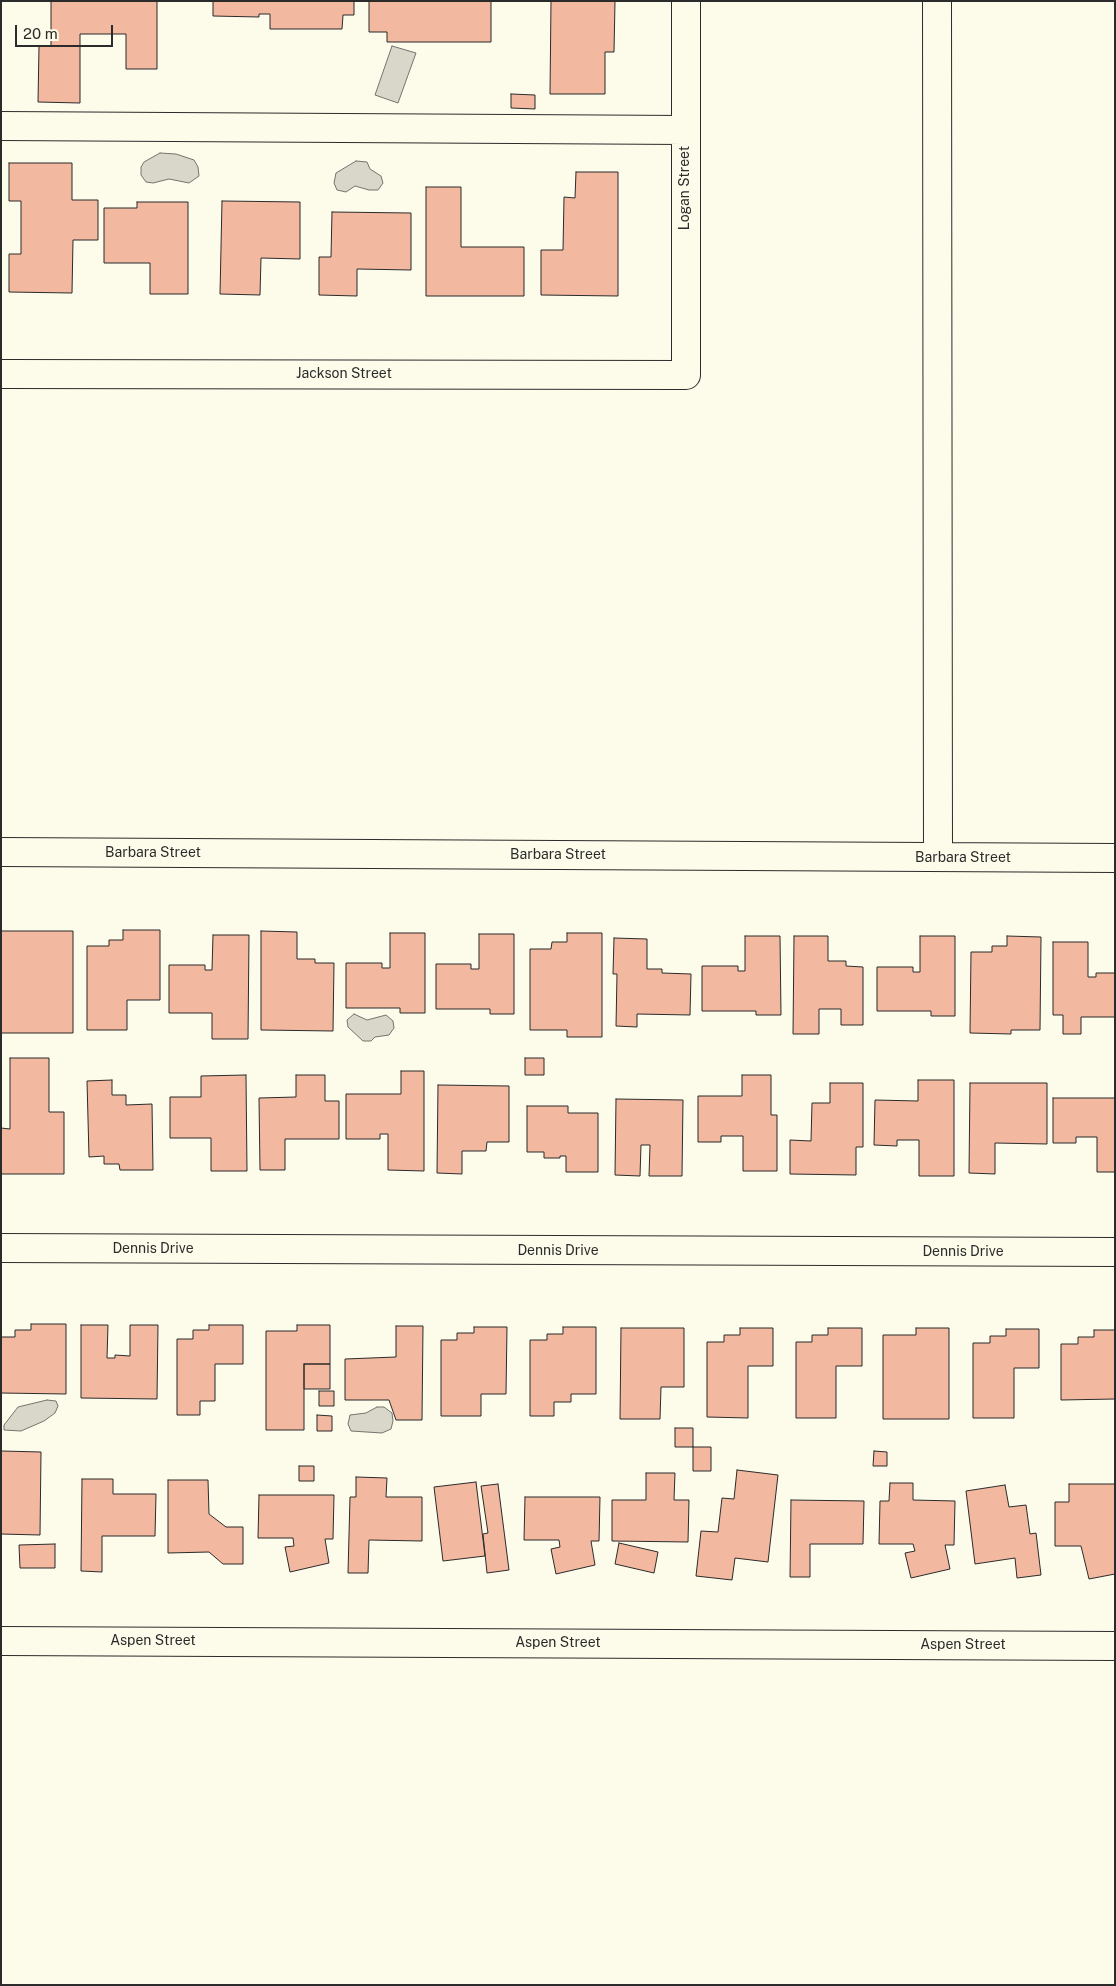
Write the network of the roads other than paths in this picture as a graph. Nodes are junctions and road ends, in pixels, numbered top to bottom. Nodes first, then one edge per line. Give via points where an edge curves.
1 (686, 1) edge
2 (937, 1) edge
3 (1, 126) edge
4 (685, 130) junction
5 (1, 374) edge
6 (686, 375) joint
7 (1, 852) edge
8 (938, 857) junction
9 (1115, 858) edge
10 (1, 1248) edge
11 (1115, 1252) edge
12 (1, 1641) edge
13 (1115, 1646) edge

1 - 4 street, Logan Street
2 - 8 street
3 - 4 street
4 - 6 street, Logan Street
5 - 6 street, Jackson Street
7 - 8 street, Barbara Street
8 - 9 street, Barbara Street
10 - 11 street, Dennis Drive
12 - 13 street, Aspen Street

